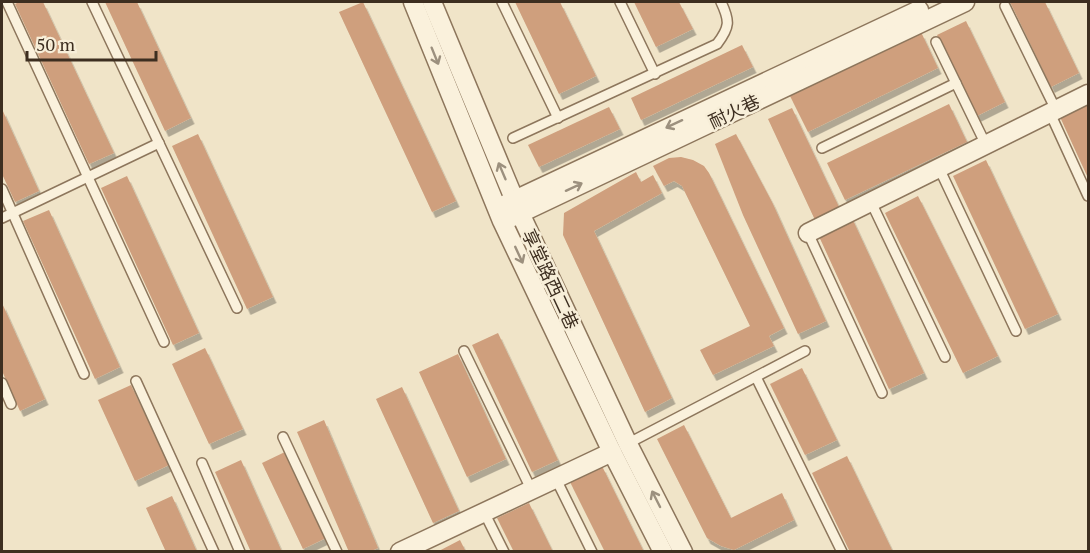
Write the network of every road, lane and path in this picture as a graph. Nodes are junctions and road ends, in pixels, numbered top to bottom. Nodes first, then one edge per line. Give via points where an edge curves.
1 (7, 2) edge
2 (92, 2) edge
3 (413, 2) edge
4 (432, 2) edge
5 (501, 2) edge
6 (620, 2) edge
7 (721, 2) edge
8 (936, 2) edge
9 (965, 2) edge
10 (1005, 6) dead end
11 (936, 42) dead end
12 (655, 74) junction
13 (956, 83) junction
14 (1089, 94) edge
15 (1053, 112) junction
16 (558, 118) junction
17 (513, 138) dead end
18 (159, 143) junction
19 (986, 145) junction
20 (822, 148) dead end
21 (939, 168) junction
22 (88, 177) junction
23 (2, 189) edge
24 (1089, 196) edge
25 (871, 202) junction
26 (517, 206) junction
27 (12, 212) junction
28 (500, 214) junction
29 (2, 218) edge
30 (808, 233) joint
31 (237, 308) dead end
32 (1016, 331) dead end
33 (164, 342) dead end
34 (464, 351) dead end
35 (805, 351) dead end
36 (945, 357) dead end
37 (84, 374) dead end
38 (756, 377) junction
39 (136, 381) dead end
40 (2, 383) edge
41 (882, 393) dead end
42 (11, 404) dead end
43 (283, 437) dead end
44 (620, 448) junction
45 (202, 463) dead end
46 (555, 477) junction
47 (531, 489) junction
48 (484, 512) junction
49 (409, 550) edge
50 (214, 552) edge
51 (240, 552) edge
52 (337, 552) edge
53 (504, 552) edge
54 (592, 552) edge
55 (663, 552) edge
56 (683, 552) edge
57 (842, 552) edge

1 - 22 lane
2 - 18 lane
3 -> 28 street, 享堂路西二巷
26 -> 4 street, 享堂路西二巷
5 - 16 lane
6 - 12 lane
7 - 12 lane via 727,15 727,31 717,44
8 -> 26 street, 耐火巷
26 -> 9 street, 耐火巷
10 - 15 lane
11 - 13 lane
12 - 16 lane
13 - 19 lane
13 - 20 lane
14 - 15 street
15 - 19 street
15 - 24 lane
16 - 17 lane
18 - 22 lane
18 - 31 lane
19 - 21 street
21 - 25 street
21 - 32 lane
22 - 27 lane
22 - 33 lane
23 - 27 lane
25 - 30 street
25 - 36 lane
26 - 28 street, 耐火巷
26 - 44 street, 享堂路西二巷
27 - 29 lane
27 - 37 lane
28 -> 44 street, 享堂路西二巷
30 - 41 lane
34 - 47 lane
35 - 38 lane
38 - 44 lane
38 - 57 lane
39 - 50 lane
40 - 42 lane
43 - 52 lane
44 - 46 street
44 - 55 street, 享堂路西二巷
56 -> 44 street, 享堂路西二巷
45 - 51 lane
46 - 47 street
46 - 54 lane
47 - 48 street
48 - 49 street
48 - 53 lane

